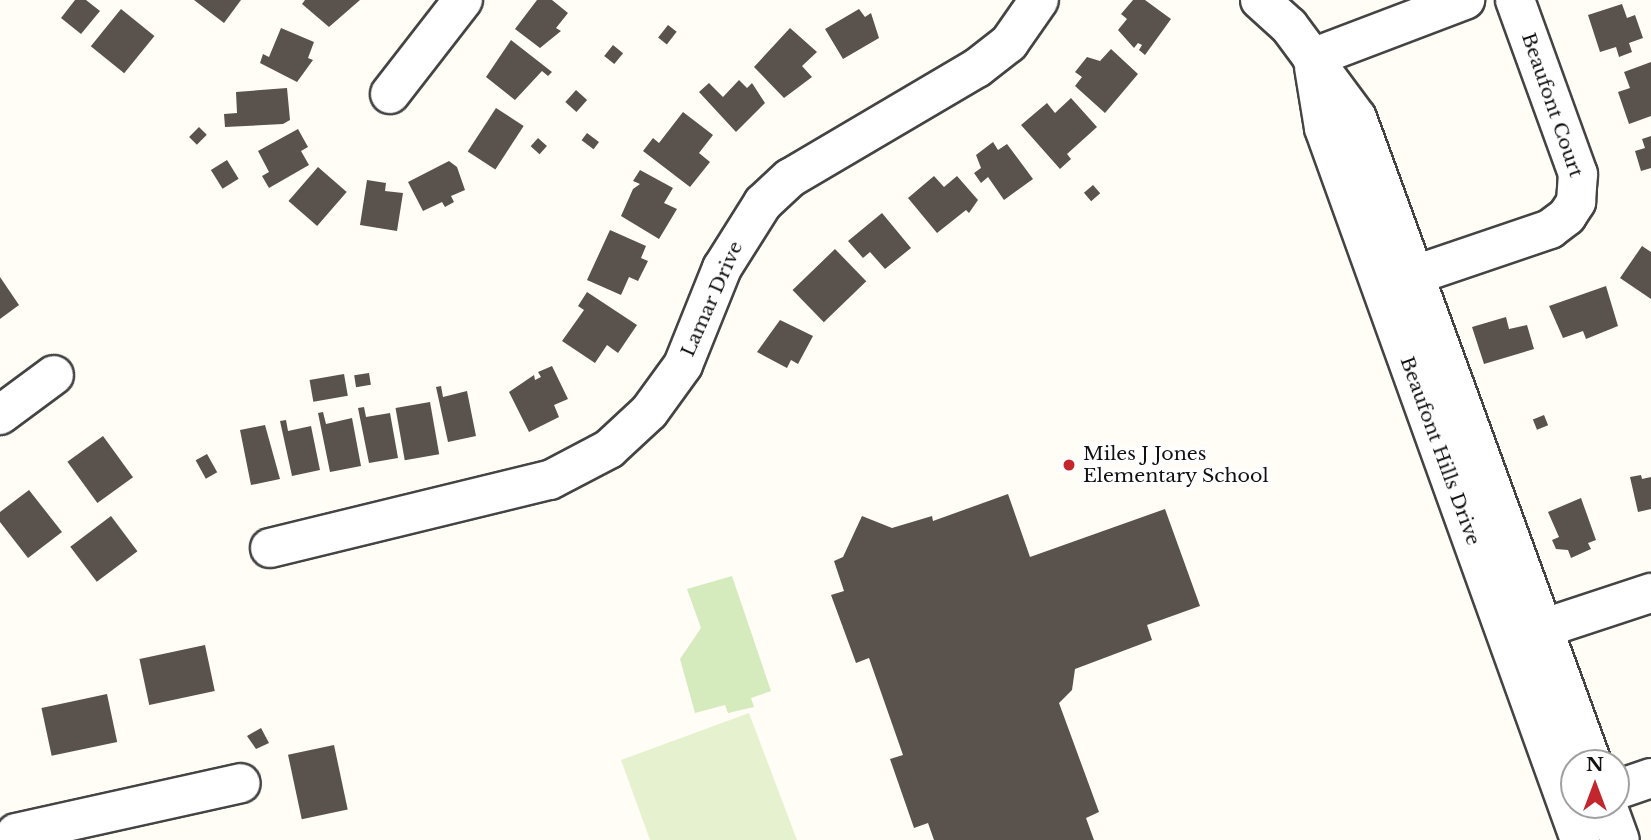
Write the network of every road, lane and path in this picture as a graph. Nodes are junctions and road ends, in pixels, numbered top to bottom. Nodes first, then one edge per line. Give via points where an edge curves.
1 (463, 0) edge
2 (1039, 0) edge
3 (1260, 0) edge
4 (1465, 0) edge
5 (1515, 0) edge
6 (1312, 58) junction
7 (390, 94) dead end
8 (1415, 275) junction
9 (1378, 282) junction
10 (54, 375) dead end
11 (0, 415) edge
12 (270, 548) dead end
13 (1651, 593) edge
14 (1526, 635) junction
15 (1585, 749) edge
16 (1560, 764) edge
17 (1651, 778) edge
18 (241, 783) dead end
19 (1630, 785) edge
20 (1612, 819) edge
21 (12, 831) edge
22 (1620, 840) edge

1 - 7 street
2 - 12 street, Lamar Drive via 1009,43 977,68 790,178 763,203 722,268 683,365 649,412 609,449 550,480
3 - 6 street, Beaufont Hills Drive via 1289,26
4 - 6 street
5 - 8 street, Beaufont Court via 1578,174 1576,202 1550,229
6 - 8 street, Beaufont Hills Drive via 1357,118
6 - 9 street, Beaufont Hills Drive via 1324,128
8 - 9 street, Beaufont Court
8 - 14 street, Beaufont Hills Drive
9 - 14 street, Beaufont Hills Drive
10 - 11 street
13 - 14 street
14 - 15 street, Beaufont Hills Drive
14 - 16 street, Beaufont Hills Drive
17 - 19 street
18 - 21 street
20 - 22 street

